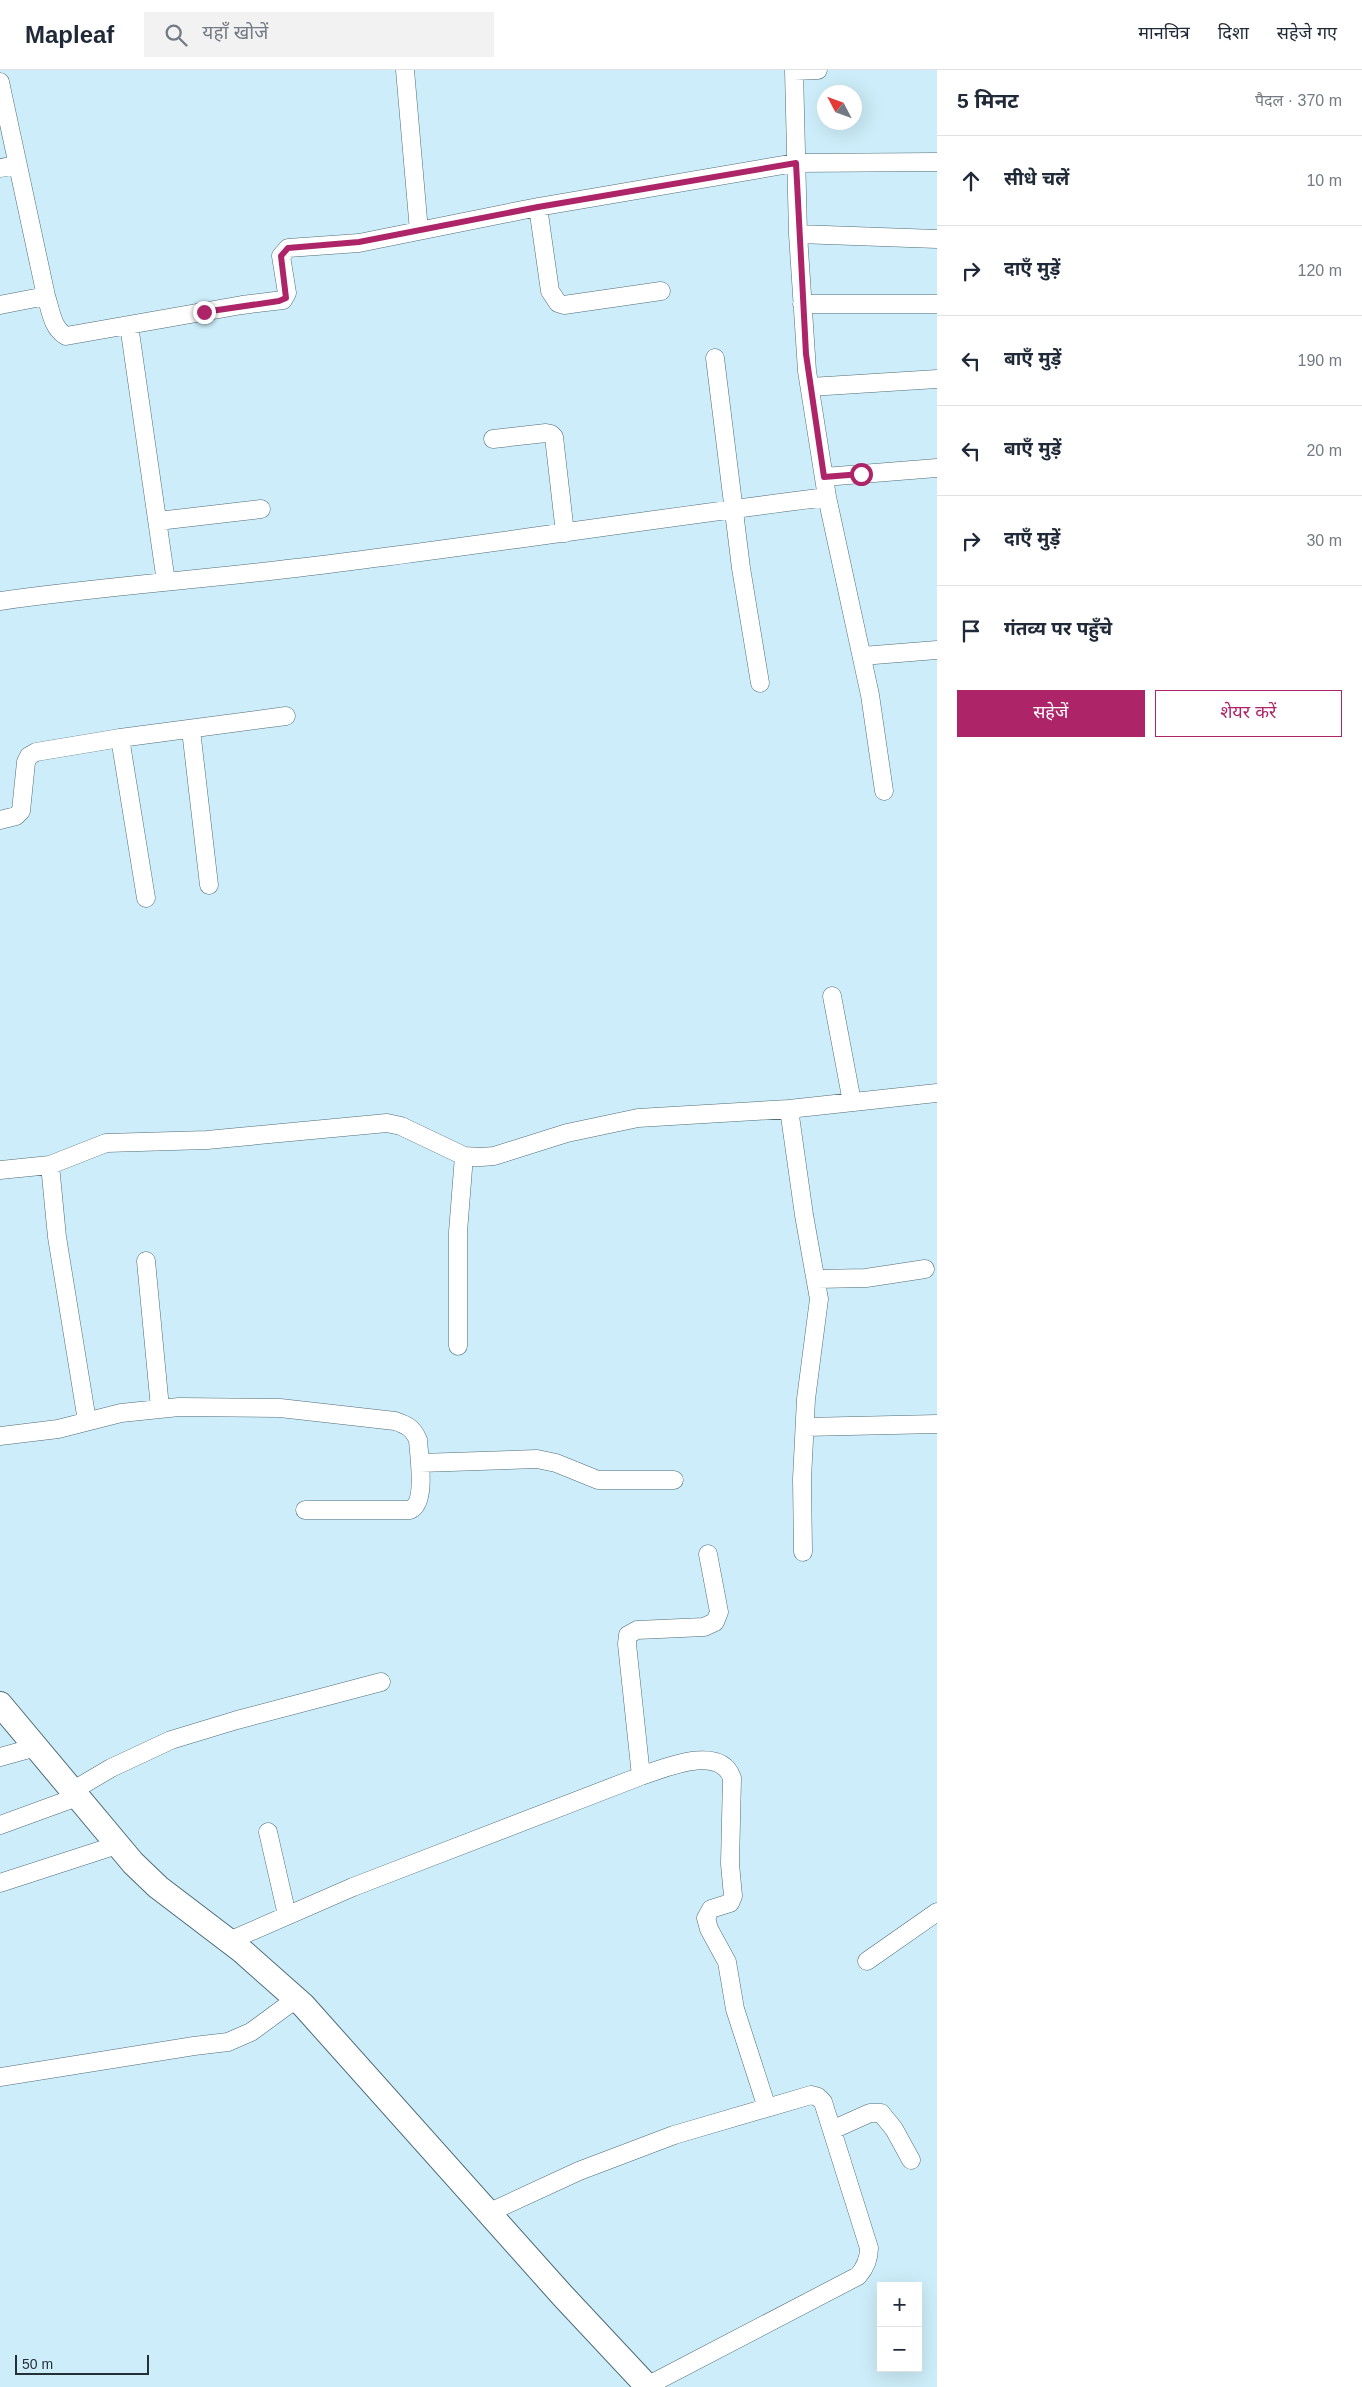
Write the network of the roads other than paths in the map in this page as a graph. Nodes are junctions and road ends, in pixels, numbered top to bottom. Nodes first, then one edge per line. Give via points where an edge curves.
1 (405, 70) edge
2 (794, 70) edge
3 (818, 70) edge
4 (0, 82) edge
5 (937, 162) edge
6 (796, 163) junction
7 (18, 165) junction
8 (0, 168) edge
9 (538, 207) junction
10 (419, 231) junction
11 (798, 234) junction
12 (937, 239) edge
13 (661, 291) dead end
14 (46, 296) junction
15 (802, 304) junction
16 (937, 304) edge
17 (0, 305) edge
18 (129, 325) junction
19 (715, 358) dead end
20 (937, 379) edge
21 (810, 387) junction
22 (492, 439) dead end
23 (937, 468) edge
24 (824, 477) junction
25 (827, 498) junction
26 (261, 509) dead end
27 (734, 509) junction
28 (158, 521) junction
29 (565, 533) junction
30 (166, 582) junction
31 (0, 600) edge
32 (937, 650) edge
33 (862, 656) junction
34 (760, 683) dead end
35 (286, 716) dead end
36 (191, 730) junction
37 (120, 738) junction
38 (884, 791) dead end
39 (0, 820) edge
40 (209, 886) dead end
41 (146, 898) dead end
42 (832, 996) dead end
43 (937, 1093) edge
44 (852, 1102) junction
45 (789, 1109) junction
46 (464, 1156) junction
47 (50, 1165) junction
48 (0, 1170) edge
49 (146, 1261) dead end
50 (925, 1269) dead end
51 (817, 1278) junction
52 (458, 1346) dead end
53 (160, 1408) junction
54 (87, 1421) junction
55 (937, 1424) edge
56 (805, 1426) junction
57 (0, 1436) edge
58 (420, 1463) junction
59 (674, 1480) dead end
60 (305, 1510) dead end
61 (803, 1552) dead end
62 (708, 1554) dead end
63 (381, 1682) dead end
64 (0, 1704) edge
65 (36, 1747) junction
66 (0, 1757) edge
67 (641, 1776) junction
68 (75, 1794) junction
69 (0, 1825) edge
70 (268, 1832) dead end
71 (117, 1845) junction
72 (0, 1883) edge
73 (937, 1912) edge
74 (287, 1915) junction
75 (229, 1940) junction
76 (867, 1961) dead end
77 (296, 1999) junction
78 (0, 2078) edge
79 (766, 2108) junction
80 (832, 2130) junction
81 (911, 2160) dead end
82 (488, 2213) junction
83 (648, 2386) edge

1 - 10 street
2 - 3 street
2 - 6 street
4 - 7 street
5 - 6 street
6 - 9 street
6 - 11 street
7 - 8 street
7 - 14 street
9 - 10 street
9 - 13 street via 550,291 558,303 564,305
10 - 18 street via 346,244 288,248 281,256 287,293 283,300
11 - 12 street
11 - 15 street
14 - 17 street
14 - 18 street via 58,332 66,336
15 - 16 street
15 - 21 street
18 - 28 street
19 - 27 street
20 - 21 street
21 - 24 street
22 - 29 street via 546,433 554,437
23 - 24 street
24 - 25 street
25 - 27 street
25 - 33 street
26 - 28 street
27 - 29 street
27 - 34 street
28 - 30 street
29 - 30 street
30 - 31 street
32 - 33 street
33 - 38 street
35 - 36 street
36 - 37 street
36 - 40 street
37 - 39 street via 42,750 29,756 21,811 16,816
37 - 41 street
42 - 44 street
43 - 44 street
44 - 45 street
45 - 46 street via 638,1118 567,1133 494,1156
45 - 51 street via 804,1215
46 - 47 street via 387,1123 207,1140 106,1143
46 - 52 street via 457,1241
47 - 48 street
47 - 54 street via 57,1238
49 - 53 street
50 - 51 street via 866,1278
51 - 56 street via 819,1310
53 - 54 street
53 - 58 street via 280,1408 395,1421 405,1424 416,1434
54 - 57 street via 58,1429
55 - 56 street
56 - 61 street via 801,1500
58 - 59 street via 537,1459 598,1480
58 - 60 street via 420,1498 410,1510
62 - 67 street via 718,1612 715,1622 704,1626 637,1630 628,1635
63 - 68 street via 171,1740 111,1768
64 - 65 street
65 - 66 street
65 - 68 street
67 - 74 street via 440,1852
67 - 79 street via 707,1760 719,1761 728,1768 732,1778 730,1864 734,1896 730,1903 711,1909 706,1918 727,1962 735,2010
68 - 69 street
68 - 71 street
70 - 74 street
71 - 72 street
71 - 75 street via 152,1882
73 - 76 street
74 - 75 street
75 - 77 street
77 - 78 street via 251,2032 228,2042
77 - 82 street
79 - 80 street via 811,2095 818,2097 823,2102
79 - 82 street via 621,2154
80 - 81 street via 870,2113 881,2113
80 - 83 street via 869,2248 863,2271 807,2304
82 - 83 street

